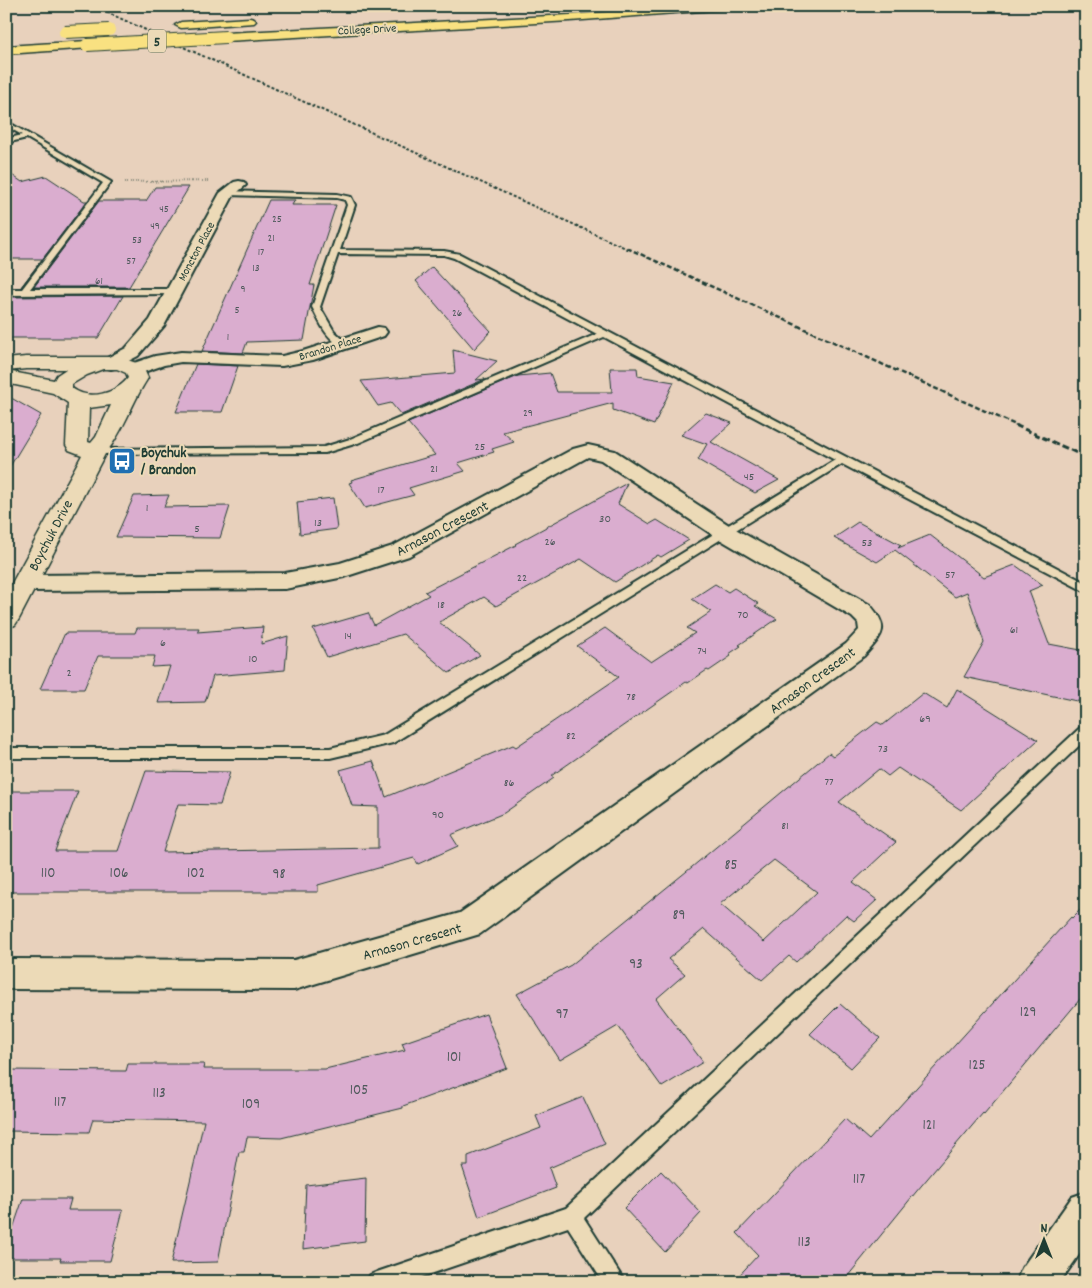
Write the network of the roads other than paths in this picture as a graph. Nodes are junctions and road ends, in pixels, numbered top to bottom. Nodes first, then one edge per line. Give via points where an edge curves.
1 (728, 6) edge
2 (257, 21) dead end
3 (176, 26) dead end
4 (123, 29) dead end
5 (61, 32) dead end
6 (6, 50) edge
7 (6, 123) edge
8 (27, 136) junction
9 (6, 141) edge
10 (233, 189) joint
11 (336, 252) junction
12 (6, 292) edge
13 (24, 292) junction
14 (174, 292) junction
15 (158, 322) junction
16 (378, 332) dead end
17 (604, 334) junction
18 (343, 342) junction
19 (106, 363) junction
20 (6, 365) edge
21 (134, 376) junction
22 (6, 377) edge
23 (70, 394) junction
24 (95, 452) junction
25 (841, 460) junction
26 (724, 532) junction
27 (26, 583) junction
28 (1086, 588) edge
29 (6, 619) edge
30 (1086, 731) edge
31 (6, 753) edge
32 (6, 974) edge
33 (1086, 1211) edge
34 (572, 1216) junction
35 (377, 1282) edge
36 (615, 1282) edge
37 (1036, 1282) edge

1 - 6 highway, College Drive / 5, bridge
2 - 3 highway, 5
4 - 5 highway, bridge
7 - 8 lane
8 - 9 lane
8 - 13 lane via 107,182
10 - 11 lane via 348,199 351,205
10 - 14 street, Moncton Place
11 - 17 lane via 444,253 457,256
11 - 18 lane via 316,307 330,333
12 - 13 lane
13 - 14 lane
14 - 15 street, Moncton Place
15 - 19 street, Moncton Place via 132,352
15 - 21 street, Moncton Place via 152,350
16 - 18 street, Brandon Place
17 - 24 lane via 354,441 325,450
17 - 25 lane
18 - 21 street, Brandon Place via 307,356 282,361 221,360
19 - 20 street via 26,362
19 - 21 street
19 - 23 street via 74,372 62,383
21 - 23 street via 111,398 94,400
21 - 24 street, Boychuk Drive via 106,439
22 - 23 street
23 - 24 street via 78,445
24 - 27 street, Boychuk Drive
25 - 26 lane
25 - 28 lane
26 - 27 street, Arnason Crescent via 608,455 588,451 401,551 344,570 285,580
26 - 31 lane via 388,738 330,753
26 - 32 street, Arnason Crescent via 861,611 870,621 871,632 855,650 469,924 294,975
27 - 29 street, Boychuk Drive
30 - 34 lane
33 - 37 street
34 - 35 lane
34 - 36 lane

